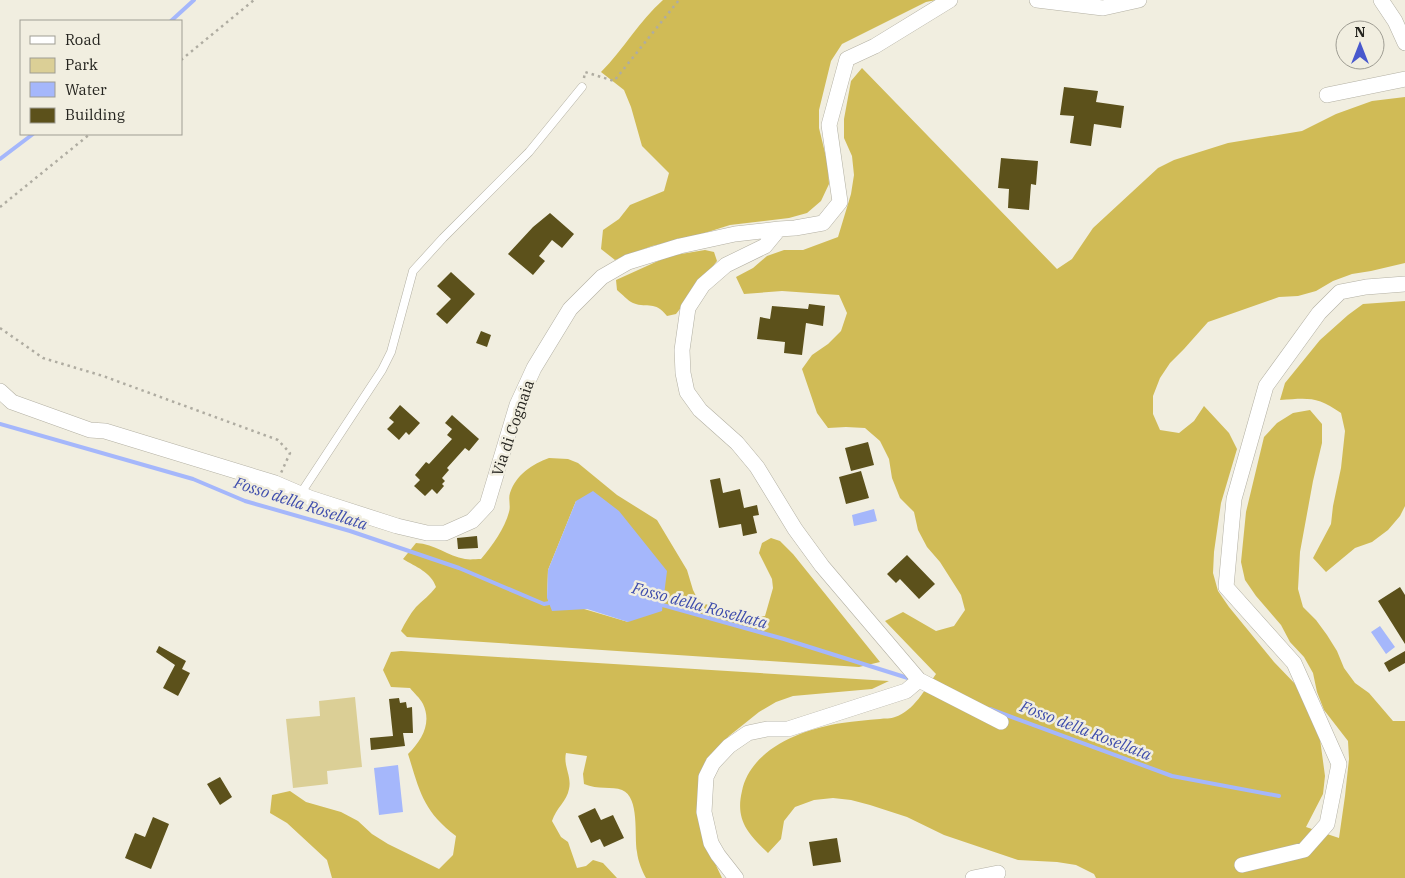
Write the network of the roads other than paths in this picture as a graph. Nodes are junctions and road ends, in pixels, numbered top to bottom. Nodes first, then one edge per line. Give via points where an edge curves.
1 (950, 0) edge
2 (1037, 0) edge
3 (1139, 0) edge
4 (1381, 0) edge
5 (1405, 43) edge
6 (1405, 78) edge
7 (582, 87) road end
8 (1327, 96) dead end
9 (779, 229) junction
10 (1405, 284) edge
11 (0, 391) edge
12 (301, 493) junction
13 (919, 680) junction
14 (1001, 722) dead end
15 (1242, 865) dead end
16 (998, 873) dead end
17 (736, 878) edge
18 (974, 878) edge

1 - 9 street, Via di Cognaia via 875,46 847,59 829,124 840,202 823,223
2 - 3 street via 1103,8
4 - 5 street
6 - 8 street
7 - 12 lane via 530,152 413,271 391,352 382,370
9 - 12 street, Via di Cognaia via 735,234 680,246 628,262 602,277 570,309 534,368 518,405 487,505 472,521 445,533 428,533 397,526
9 - 13 street via 766,246 726,265 703,285 688,308 682,350 687,392 700,410 757,467 822,566
10 - 15 street via 1340,292 1320,313 1266,386 1236,489 1226,587 1294,662 1339,764 1327,824 1304,850
11 - 12 street, Via di Cognaia via 12,402
13 - 14 street
13 - 17 street via 906,690 788,729 748,733 713,763 706,777 704,812 711,843
16 - 18 street

